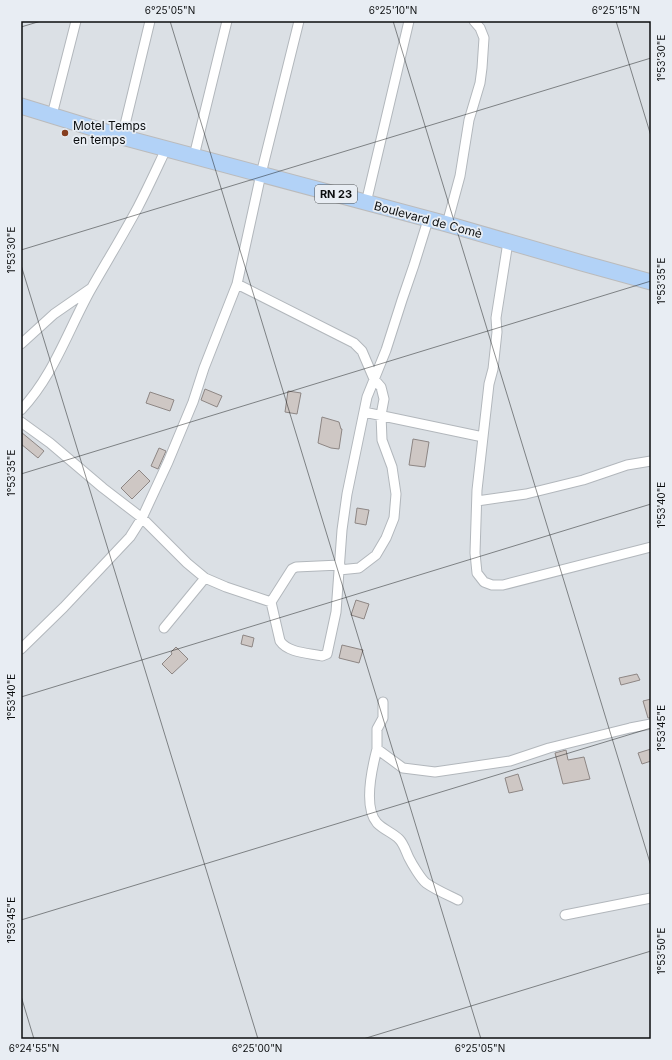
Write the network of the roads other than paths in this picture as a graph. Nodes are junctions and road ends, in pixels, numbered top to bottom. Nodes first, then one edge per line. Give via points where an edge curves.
1 (76, 21) edge
2 (150, 21) edge
3 (227, 21) edge
4 (299, 21) edge
5 (409, 21) edge
6 (474, 21) edge
7 (21, 106) edge
8 (52, 115) junction
9 (122, 137) junction
10 (166, 149) junction
11 (194, 156) junction
12 (261, 174) junction
13 (366, 203) junction
14 (428, 220) junction
15 (447, 224) junction
16 (508, 242) junction
17 (651, 282) edge
18 (237, 284) junction
19 (91, 288) junction
20 (21, 344) edge
21 (374, 378) junction
22 (21, 410) edge
23 (364, 412) junction
24 (381, 415) junction
25 (21, 422) edge
26 (483, 437) junction
27 (651, 461) edge
28 (477, 501) junction
29 (142, 518) junction
30 (651, 547) edge
31 (339, 567) junction
32 (205, 578) junction
33 (271, 602) junction
34 (164, 628) dead end
35 (21, 648) edge
36 (383, 702) dead end
37 (651, 724) edge
38 (377, 749) junction
39 (651, 898) edge
40 (458, 900) dead end
41 (565, 915) dead end

1 - 8 street
2 - 9 street
3 - 11 street
4 - 12 street
5 - 13 street
6 - 15 street via 484,38 482,68 469,120 460,176
7 - 8 main road, Boulevard de Comè / RN 23
8 - 9 main road, Boulevard de Comè / RN 23
9 - 10 main road, Boulevard de Comè / RN 23
10 - 11 main road, Boulevard de Comè / RN 23
10 - 19 street via 138,206
11 - 12 main road, Boulevard de Comè / RN 23
12 - 13 main road, Boulevard de Comè / RN 23
12 - 18 street
13 - 14 main road, Boulevard de Comè / RN 23
14 - 15 main road, Boulevard de Comè / RN 23
14 - 21 street via 386,350
15 - 16 main road, Boulevard de Comè / RN 23
16 - 17 main road, Boulevard de Comè / RN 23
16 - 26 street via 496,318 498,332
18 - 21 street via 354,343 362,351
18 - 29 street via 193,402
19 - 20 street via 54,314
19 - 22 street via 51,370
21 - 23 street
21 - 24 street via 382,387 384,399
23 - 24 street
23 - 31 street via 347,494
24 - 26 street
24 - 31 street via 382,440 392,467 396,494 394,518 376,555 359,568
25 - 29 street
26 - 28 street
27 - 28 street via 526,494
28 - 30 street via 477,573 484,582 492,585 503,585
29 - 32 street
29 - 35 street via 125,542
31 - 33 street via 292,569
31 - 33 street via 336,612 327,654 324,656 288,649 283,645
32 - 33 street
32 - 34 street
36 - 38 street via 383,718 377,729
37 - 38 street via 550,748 510,761 435,772 403,768
38 - 40 street via 370,785 373,816 388,832 399,839 425,882
39 - 41 street

